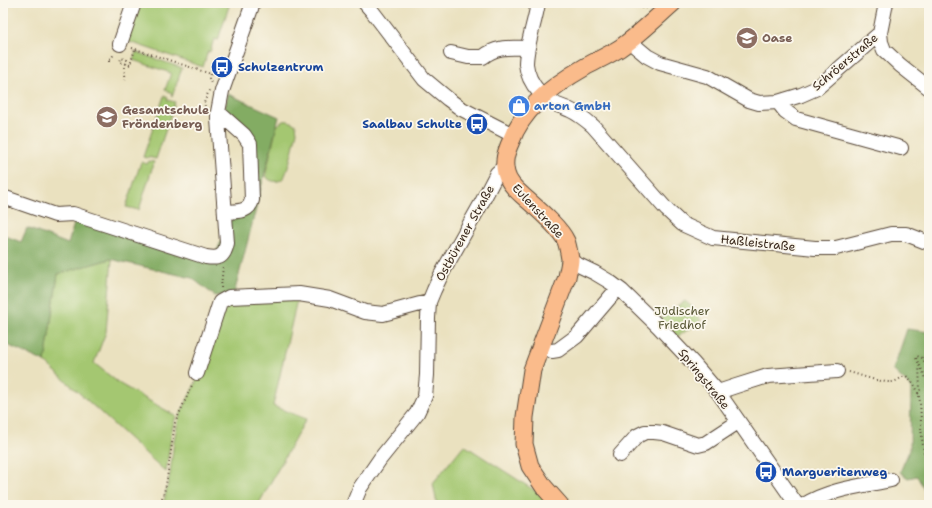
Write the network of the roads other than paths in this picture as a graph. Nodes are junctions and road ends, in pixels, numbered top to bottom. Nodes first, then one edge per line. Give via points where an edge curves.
1 (134, 3) edge
2 (253, 3) edge
3 (365, 3) edge
4 (538, 3) edge
5 (673, 3) edge
6 (886, 3) edge
7 (880, 32) junction
8 (629, 41) junction
9 (120, 44) road end
10 (528, 48) junction
11 (451, 53) dead end
12 (929, 88) edge
13 (543, 96) junction
14 (778, 102) junction
15 (213, 113) junction
16 (513, 135) junction
17 (901, 148) dead end
18 (504, 167) junction
19 (3, 197) edge
20 (225, 212) junction
21 (929, 243) edge
22 (570, 261) junction
23 (618, 288) junction
24 (429, 302) junction
25 (552, 351) dead end
26 (837, 371) road end
27 (196, 373) road end
28 (718, 392) junction
29 (738, 422) junction
30 (620, 455) dead end
31 (891, 480) dead end
32 (352, 505) edge
33 (560, 505) edge
34 (797, 505) edge
35 (804, 505) edge

1 - 9 street
2 - 15 street
3 - 16 street via 424,79 460,108
4 - 10 street
5 - 8 main road
6 - 7 street, Schröerstraße
7 - 12 street via 884,50
7 - 14 street, Schröerstraße via 817,88
8 - 13 main road via 583,68
8 - 14 street, Schröerstraße via 646,56 660,63 707,76 749,100 759,103
10 - 11 street via 502,48 483,57
10 - 13 street via 528,74 533,86
13 - 16 main road via 530,109
13 - 21 street, Haßleistraße via 582,116 682,224 713,238 836,248 891,234 906,234
14 - 17 street via 796,119
15 - 20 street via 218,119
15 - 20 street via 244,135 250,144 251,204 242,210
16 - 18 main road via 506,152
18 - 22 main road, Eulenstraße via 506,176 515,188 562,235 566,241
18 - 24 street, Ostbürener Straße via 497,173 440,275
19 - 20 street via 55,215 73,214 215,258 225,252 227,243
22 - 23 street, Springstraße
22 - 33 main road, Eulenstraße via 567,277 532,370 525,417 524,444 530,466
23 - 25 street via 577,336 558,350
23 - 28 street, Springstraße via 693,362
24 - 27 street via 383,314 365,312 330,299 299,294 229,297 220,302
24 - 32 street, Ostbürener Straße via 425,396 417,413 380,459 360,488
26 - 28 street via 768,376
28 - 29 street, Springstraße
29 - 30 street via 706,443 698,445 663,433 645,432 637,436
29 - 34 street, Springstraße
31 - 35 street via 837,491

